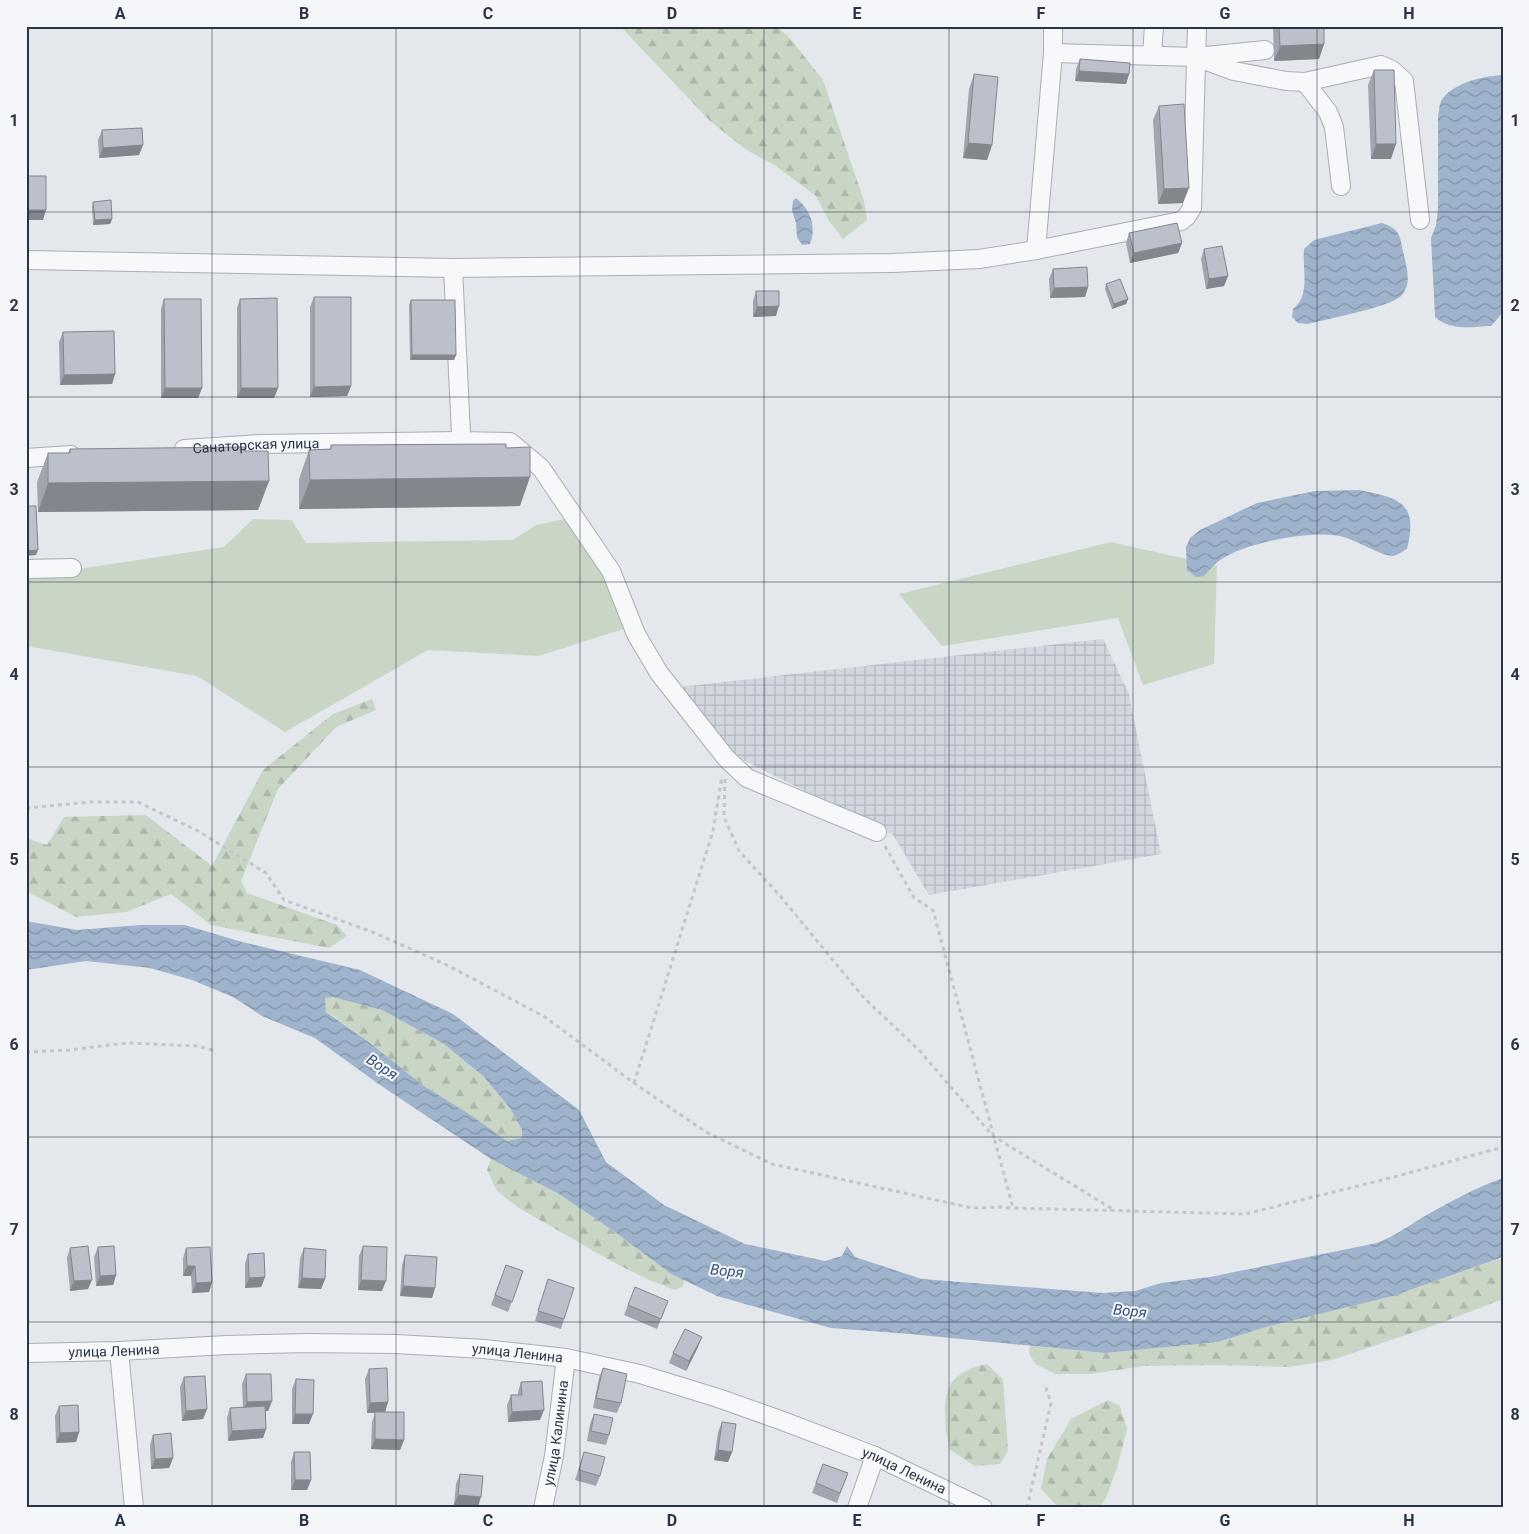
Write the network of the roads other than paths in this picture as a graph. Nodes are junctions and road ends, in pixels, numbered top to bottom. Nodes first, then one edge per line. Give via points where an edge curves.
1 (1053, 26) edge
2 (1154, 26) edge
3 (1198, 26) edge
4 (1265, 50) dead end
5 (1053, 53) junction
6 (1152, 55) junction
7 (1196, 57) junction
8 (1305, 82) junction
9 (1341, 186) dead end
10 (1420, 220) dead end
11 (1036, 250) junction
12 (26, 260) edge
13 (453, 268) junction
14 (457, 441) junction
15 (167, 450) edge
16 (92, 454) edge
17 (26, 458) edge
18 (72, 568) dead end
19 (26, 569) edge
20 (877, 832) road end
21 (119, 1352) junction
22 (26, 1353) edge
23 (566, 1358) junction
24 (875, 1456) junction
25 (134, 1508) edge
26 (543, 1508) edge
27 (856, 1508) edge
28 (983, 1508) edge

1 - 5 street
2 - 6 street
3 - 7 street
4 - 7 street
5 - 6 street
5 - 11 street
6 - 7 street
7 - 8 street via 1234,71
7 - 11 street via 1192,208 1187,216 1181,221
8 - 9 street via 1328,112 1334,127
8 - 10 street via 1381,66 1392,70 1404,81
11 - 13 street via 979,258 892,263
12 - 13 street
13 - 14 street via 461,434
14 - 15 street, Санаторская улица via 261,444
14 - 20 street, Санаторская улица via 510,442 541,468 611,571 636,634 659,673 726,758 747,778
16 - 17 street
18 - 19 street
21 - 22 street, улица Ленина
21 - 23 street, улица Ленина via 297,1343 396,1344
21 - 25 street
23 - 24 street, улица Ленина via 640,1374 709,1395
23 - 26 street, улица Калинина via 554,1456
24 - 27 street
24 - 28 street, улица Ленина

